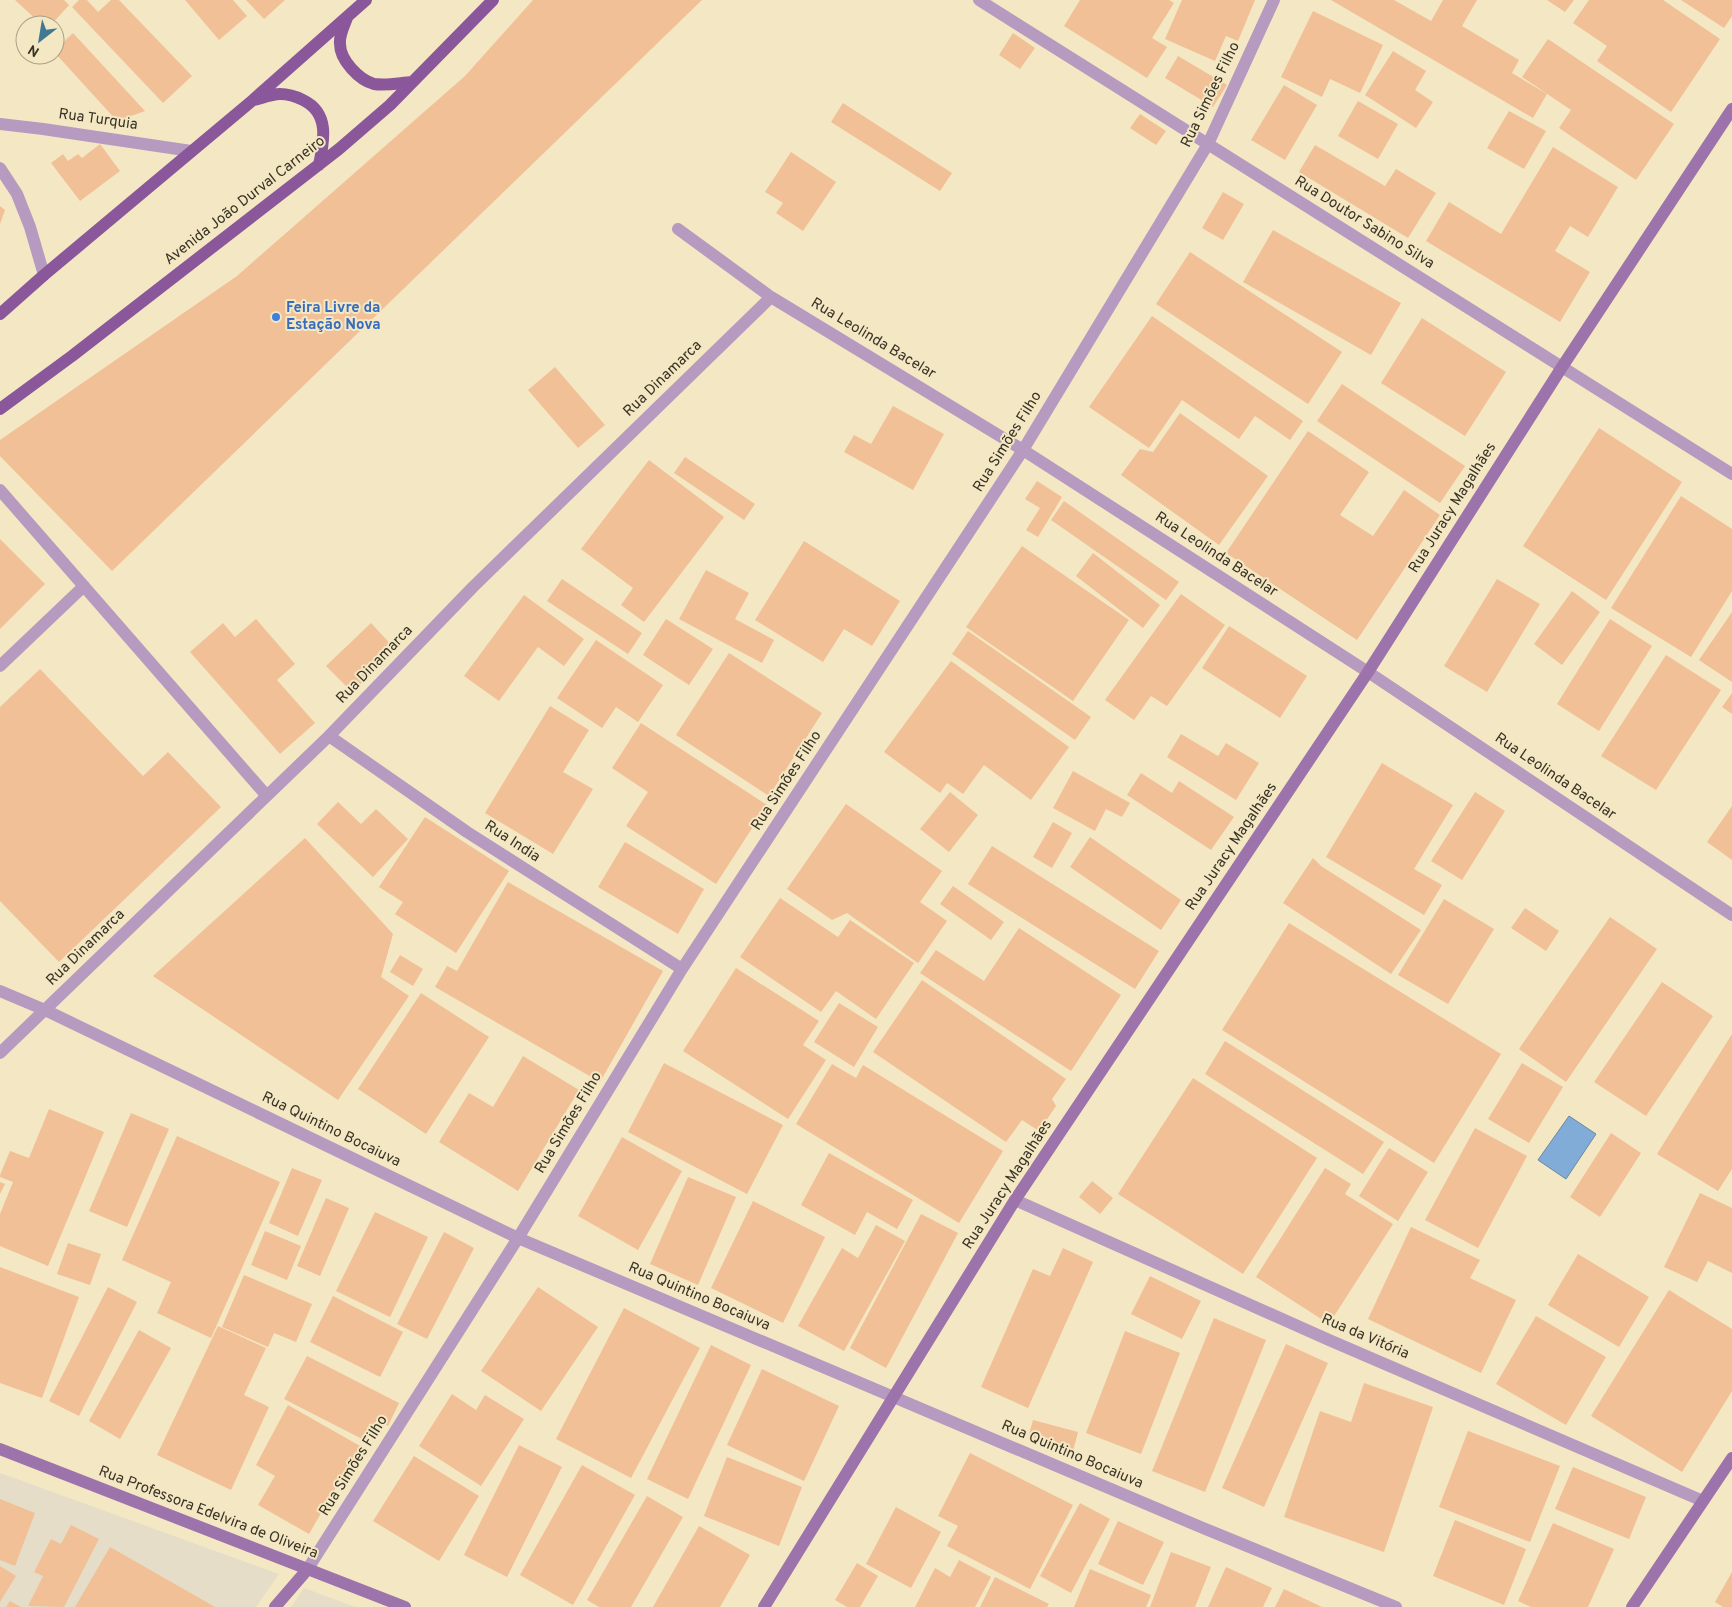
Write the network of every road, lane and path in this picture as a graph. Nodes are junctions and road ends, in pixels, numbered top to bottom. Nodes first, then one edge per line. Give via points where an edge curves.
1 (366, 0) edge
2 (493, 0) edge
3 (979, 0) edge
4 (1274, 0) edge
5 (348, 16) junction
6 (412, 82) junction
7 (253, 100) junction
8 (1732, 109) edge
9 (0, 124) edge
10 (1208, 144) junction
11 (191, 151) junction
12 (319, 165) junction
13 (0, 168) edge
14 (678, 229) dead end
15 (44, 275) junction
16 (771, 297) junction
17 (0, 314) edge
18 (1562, 367) junction
19 (0, 409) edge
20 (1024, 450) junction
21 (1732, 474) edge
22 (0, 490) edge
23 (84, 586) junction
24 (0, 666) edge
25 (1368, 672) junction
26 (329, 736) junction
27 (266, 795) junction
28 (1732, 915) edge
29 (682, 969) junction
30 (0, 990) edge
31 (45, 1010) junction
32 (0, 1053) edge
33 (1015, 1200) junction
34 (518, 1238) junction
35 (893, 1397) junction
36 (0, 1449) edge
37 (1732, 1458) edge
38 (1703, 1501) junction
39 (307, 1570) junction
40 (275, 1607) edge
41 (405, 1607) edge
42 (764, 1607) edge
43 (1396, 1607) edge
44 (1632, 1607) edge

1 - 5 main road
2 - 6 main road, Avenida João Durval Carneiro
3 - 10 street, Rua Doutor Sabino Silva
4 - 10 street, Rua Simões Filho
5 - 6 main road via 339,46 353,70 371,83
5 - 7 main road
6 - 12 main road, Avenida João Durval Carneiro via 390,105
7 - 11 main road
7 - 12 main road via 280,94 308,102 323,122
8 - 18 street, Rua Juracy Magalhães
9 - 11 street, Rua Turquia
10 - 18 street, Rua Doutor Sabino Silva
10 - 20 street, Rua Simões Filho
11 - 15 main road
12 - 19 main road, Avenida João Durval Carneiro
13 - 15 street via 17,194
14 - 16 street, Rua Leolinda Bacelar
15 - 17 main road
16 - 20 street, Rua Leolinda Bacelar
16 - 26 street, Rua Dinamarca via 473,587
18 - 21 street, Rua Doutor Sabino Silva
18 - 25 street, Rua Juracy Magalhães
20 - 25 street, Rua Leolinda Bacelar
20 - 29 street, Rua Simões Filho
22 - 23 street
23 - 24 street
23 - 27 street
25 - 28 street, Rua Leolinda Bacelar
25 - 33 street, Rua Juracy Magalhães
26 - 27 street, Rua Dinamarca
26 - 29 street, Rua India via 467,832
27 - 31 street, Rua Dinamarca
29 - 34 street, Rua Simões Filho
30 - 31 street, Rua Quintino Bocaiuva
31 - 32 street, Rua Dinamarca
31 - 34 street, Rua Quintino Bocaiuva
33 - 35 street, Rua Juracy Magalhães
33 - 38 street, Rua da Vitória
34 - 35 street, Rua Quintino Bocaiuva
34 - 39 street, Rua Simões Filho
35 - 42 street, Rua Juracy Magalhães
35 - 43 street, Rua Quintino Bocaiuva
36 - 39 street, Rua Professora Edelvira de Oliveira
37 - 38 street
38 - 44 street
39 - 40 street
39 - 41 street, Rua Professora Edelvira de Oliveira

